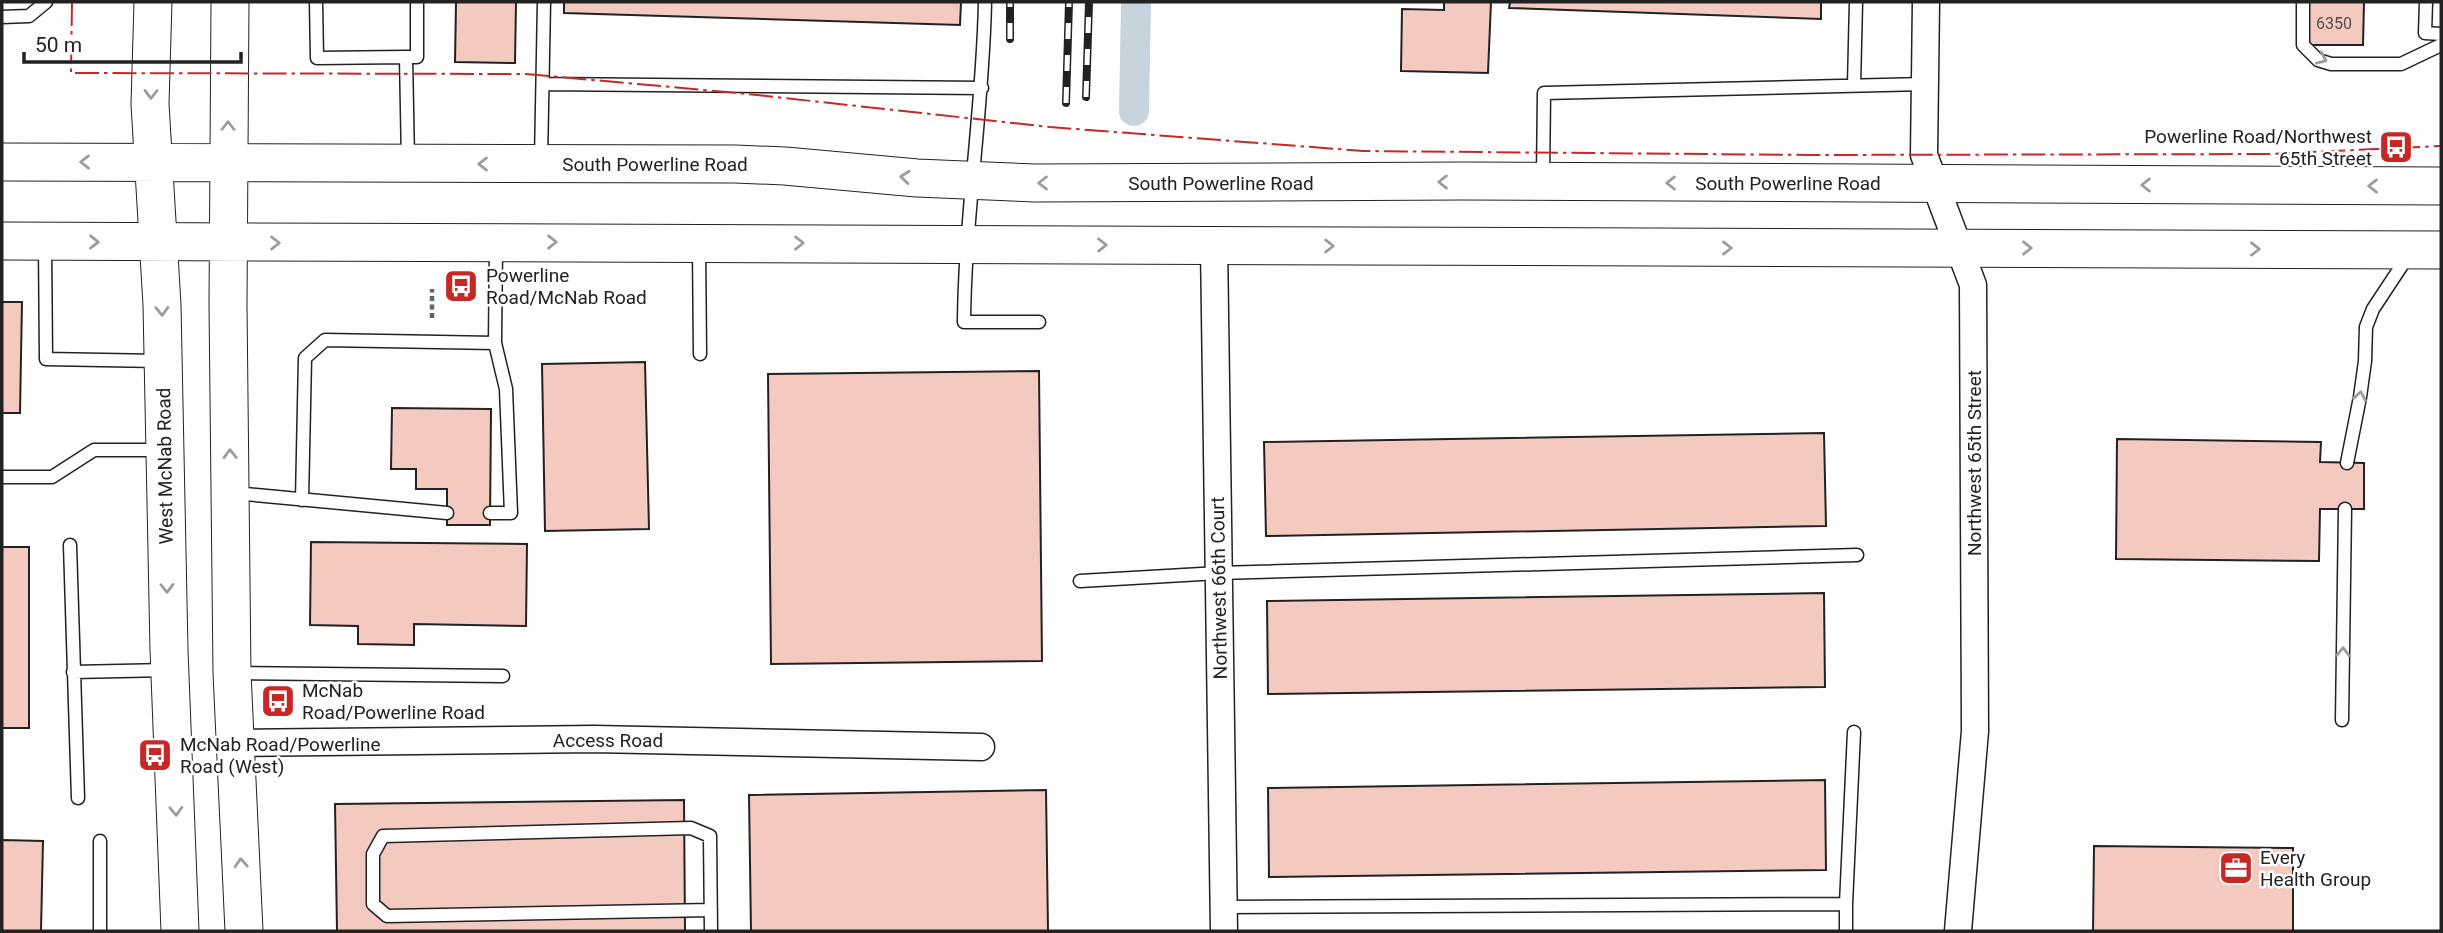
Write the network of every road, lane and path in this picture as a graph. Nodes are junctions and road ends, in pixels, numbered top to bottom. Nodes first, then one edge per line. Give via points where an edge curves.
1 (46, 2) edge
2 (153, 2) edge
3 (230, 2) edge
4 (316, 2) edge
5 (417, 2) edge
6 (544, 2) edge
7 (985, 2) edge
8 (1856, 2) edge
9 (1926, 2) edge
10 (2303, 2) edge
11 (2426, 2) edge
12 (2, 17) edge
13 (2441, 34) edge
14 (2441, 46) edge
15 (406, 57) junction
16 (543, 84) junction
17 (1925, 84) junction
18 (1854, 85) junction
19 (982, 88) junction
20 (2, 162) edge
21 (153, 163) junction
22 (228, 163) junction
23 (408, 164) junction
24 (541, 164) junction
25 (973, 182) junction
26 (1543, 182) junction
27 (1935, 184) junction
28 (2441, 186) edge
29 (2, 241) edge
30 (45, 242) junction
31 (496, 242) junction
32 (699, 242) junction
33 (158, 243) junction
34 (228, 243) junction
35 (968, 244) junction
36 (1214, 246) junction
37 (1959, 248) junction
38 (2426, 250) edge
39 (432, 289) dead end
40 (432, 318) dead end
41 (1039, 322) dead end
42 (495, 343) junction
43 (700, 354) dead end
44 (163, 361) junction
45 (165, 450) junction
46 (2347, 463) dead end
47 (2, 477) edge
48 (230, 493) junction
49 (302, 500) junction
50 (2345, 509) dead end
51 (447, 513) dead end
52 (490, 513) dead end
53 (69, 545) dead end
54 (1857, 555) dead end
55 (1219, 573) junction
56 (1080, 581) dead end
57 (169, 670) junction
58 (73, 672) junction
59 (232, 673) junction
60 (503, 676) dead end
61 (2342, 720) dead end
62 (1854, 732) dead end
63 (235, 743) junction
64 (981, 747) dead end
65 (78, 798) dead end
66 (100, 841) dead end
67 (1846, 904) junction
68 (711, 910) junction
69 (1224, 919) edge
70 (100, 931) edge
71 (180, 931) edge
72 (244, 931) edge
73 (711, 931) edge
74 (1846, 931) edge
75 (1958, 931) edge

1 - 12 lane via 29,16
2 -> 21 main road, West McNab Road
22 -> 3 main road
4 - 15 lane via 317,58
5 - 15 lane via 417,57
6 - 16 lane
7 - 19 lane
8 - 18 lane
9 - 17 street, Northwest 65th Street
10 -> 14 lane via 2303,45 2318,60 2401,64
11 - 13 lane via 2425,33
15 - 23 lane
16 - 19 lane
16 - 24 lane
17 - 18 lane
17 - 27 street, Northwest 65th Street via 1924,155
18 - 26 lane via 1544,93
19 - 25 lane
21 -> 20 main road, South Powerline Road
21 - 22 main road, South Powerline Road
21 - 33 main road, West McNab Road
22 - 23 main road, South Powerline Road
22 - 34 main road
24 -> 23 main road, South Powerline Road
25 -> 24 main road, South Powerline Road via 785,166
26 -> 25 main road, South Powerline Road
25 - 35 lane
27 -> 26 main road, South Powerline Road
28 -> 27 main road, South Powerline Road
27 - 37 street, Northwest 65th Street
29 - 30 main road
30 -> 33 main road
30 - 44 lane via 46,359
31 -> 32 main road
34 -> 31 main road
31 - 42 lane
32 -> 35 main road
32 - 43 lane
33 - 34 main road
33 -> 44 main road, West McNab Road
48 -> 34 main road
35 -> 36 main road
35 - 41 lane via 964,322
36 -> 37 main road
36 - 55 street, Northwest 66th Court
37 -> 38 main road
37 - 75 street, Northwest 65th Street via 1973,285 1975,731
46 -> 38 lane via 2365,361 2366,327 2373,309
39 - 40 path
42 - 49 lane via 325,340 305,358
42 - 52 lane via 506,390 511,513
44 - 45 main road, West McNab Road
45 - 47 lane via 94,450 52,477
45 -> 57 main road, West McNab Road
48 - 49 lane
48 - 59 main road
49 - 51 lane
61 -> 50 lane
53 - 58 lane
54 - 55 lane
55 - 56 lane
55 - 69 street, Northwest 66th Court
57 - 58 lane
57 -> 71 main road, West McNab Road
58 - 65 lane
59 - 60 lane
59 - 63 main road
62 - 67 lane
63 - 64 street, Access Road via 594,739
72 -> 63 main road
66 - 70 lane
67 - 69 lane
67 - 74 lane
68 - 68 lane via 710,836 691,828 383,836 373,854 373,904 387,916
68 - 73 lane

